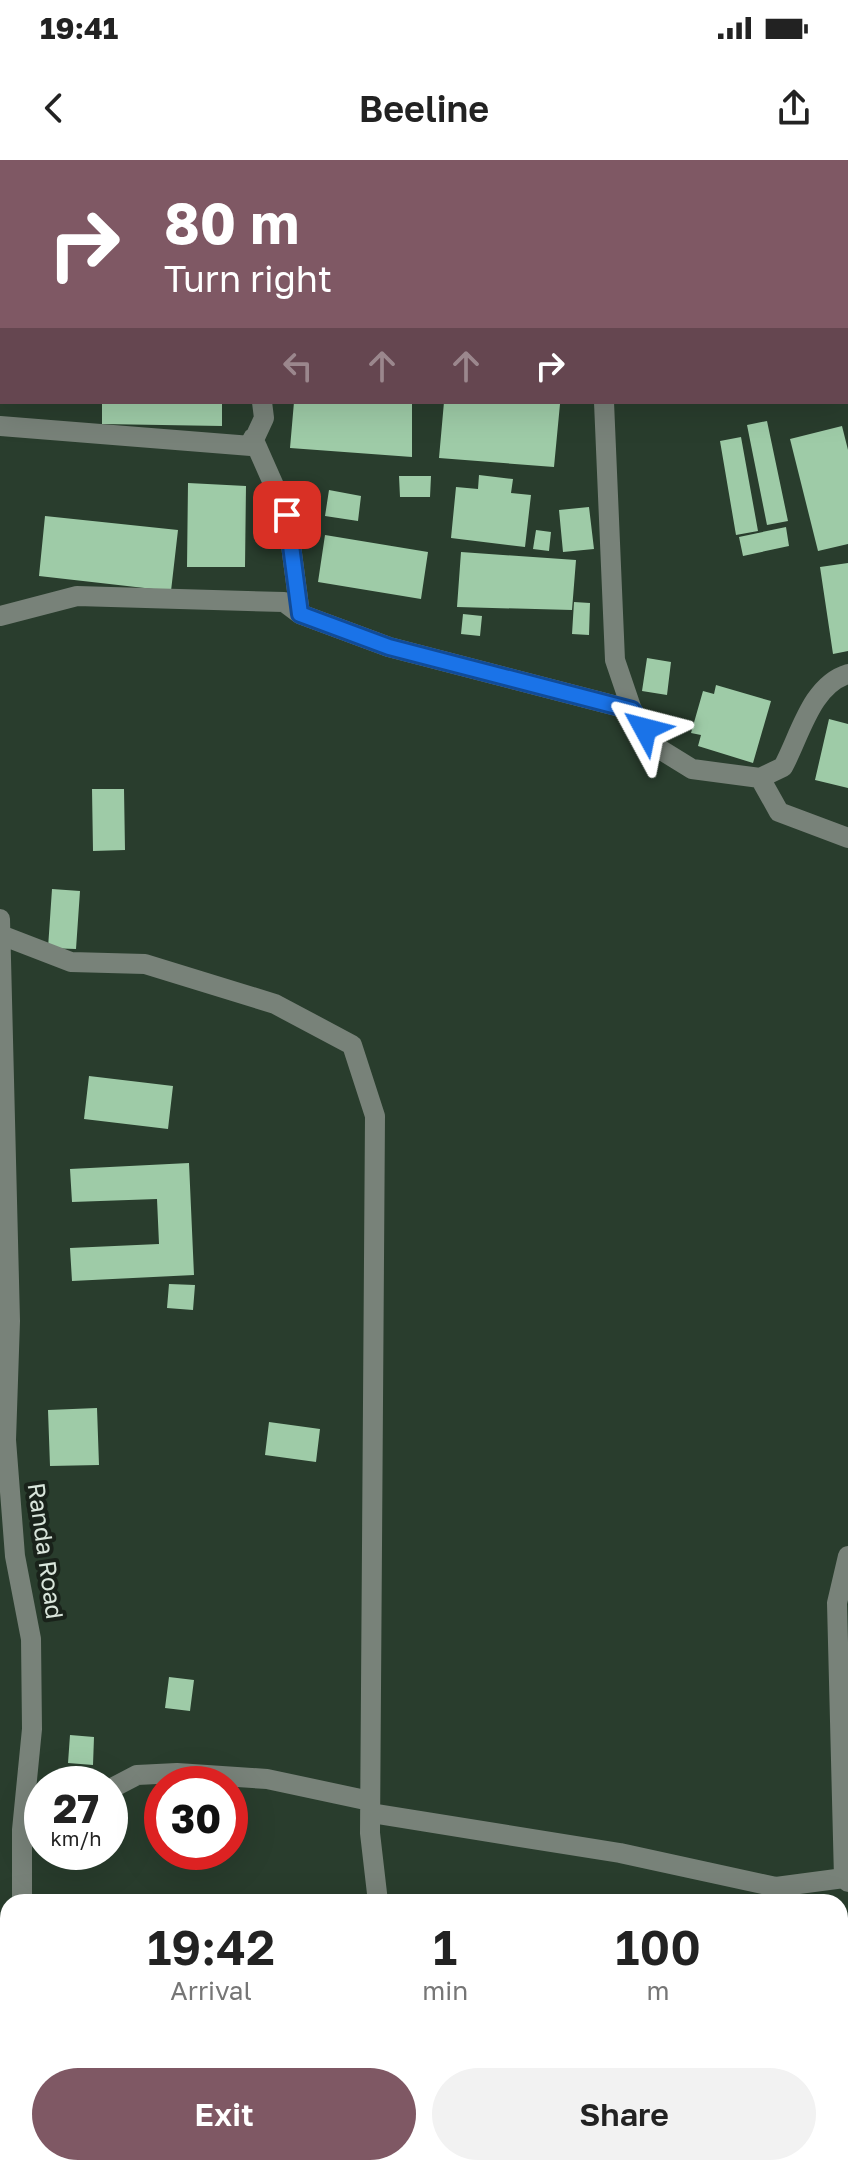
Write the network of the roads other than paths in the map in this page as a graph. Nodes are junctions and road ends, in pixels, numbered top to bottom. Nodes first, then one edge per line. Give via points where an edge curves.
1 (262, 404) edge
2 (604, 404) edge
3 (0, 426) edge
4 (253, 438) junction
5 (300, 614) junction
6 (0, 616) edge
7 (848, 674) edge
8 (632, 710) junction
9 (760, 778) junction
10 (848, 838) edge
11 (1, 927) edge
12 (1, 976) edge
13 (848, 1556) edge
14 (8, 1559) edge
15 (33, 1766) edge
16 (128, 1780) edge
17 (370, 1807) junction
18 (26, 1870) edge
19 (846, 1880) edge
20 (23, 1894) edge
21 (377, 1894) edge

1 - 4 street via 264,418
2 - 8 street via 615,660
3 - 4 street via 251,446
4 - 5 street via 287,515
5 - 6 street via 284,602 77,596
5 - 8 street via 389,647
7 - 9 street via 837,677 817,697 783,767
8 - 9 street via 658,748 692,769
9 - 10 street via 779,812
11 - 12 street, Randa Road
11 - 17 street via 71,962 145,964 275,1004 352,1045 375,1116
12 - 14 street, Randa Road via 10,1321
13 - 19 street via 837,1603
14 - 15 street, Randa Road via 31,1639
16 - 17 street via 177,1773 267,1779
17 - 19 street via 776,1887
17 - 21 street
18 - 20 street, Randa Road

